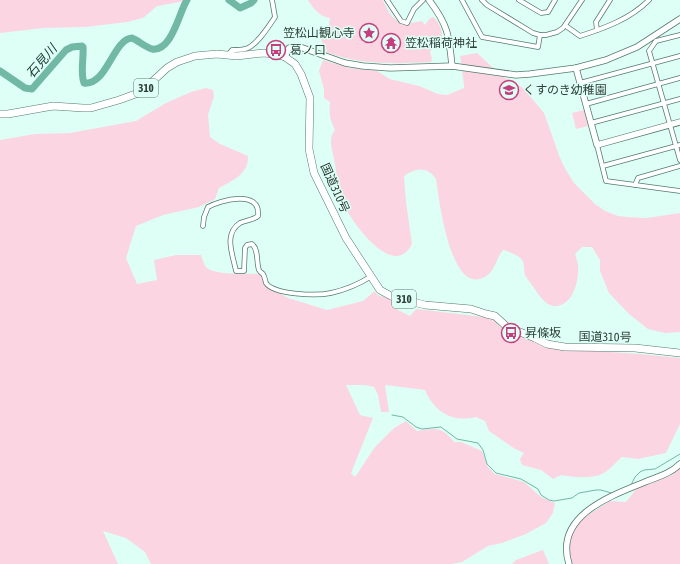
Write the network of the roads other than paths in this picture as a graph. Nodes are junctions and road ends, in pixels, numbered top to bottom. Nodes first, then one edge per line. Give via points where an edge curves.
1 (272, 0) edge
2 (387, 0) edge
3 (429, 0) edge
4 (462, 0) edge
5 (482, 0) edge
6 (519, 0) edge
7 (555, 0) edge
8 (582, 0) edge
9 (610, 0) edge
10 (646, 1) edge
11 (421, 2) edge
12 (680, 19) edge
13 (566, 26) junction
14 (597, 30) junction
15 (540, 35) junction
16 (680, 35) edge
17 (228, 55) junction
18 (680, 56) edge
19 (285, 57) junction
20 (652, 63) junction
21 (452, 66) junction
22 (576, 68) junction
23 (680, 78) edge
24 (580, 83) junction
25 (658, 84) junction
26 (680, 99) edge
27 (586, 104) junction
28 (664, 104) junction
29 (0, 114) edge
30 (680, 122) edge
31 (591, 123) junction
32 (670, 125) junction
33 (597, 145) junction
34 (678, 145) edge
35 (680, 160) edge
36 (602, 166) junction
37 (680, 166) edge
38 (635, 185) junction
39 (680, 191) edge
40 (203, 226) dead end
41 (370, 277) junction
42 (680, 353) edge
43 (680, 464) edge
44 (569, 564) edge

1 - 17 street via 275,17 266,29 254,44 246,49 232,50
2 - 11 street via 401,21 407,23
3 - 21 main road via 440,14 447,30
4 - 15 street via 482,37 538,48
5 - 15 street via 521,26
6 - 7 street via 541,13 548,12
8 - 13 street
9 - 14 street via 596,22
10 - 14 street via 643,7 625,18
12 - 22 main road via 637,47 606,60
13 - 14 street via 580,36
13 - 15 street via 557,32
16 - 20 street via 656,41 649,51
17 - 19 highway, 310 via 263,53
17 - 29 highway, 310 via 206,54 177,62 141,92 91,108 53,106
18 - 20 street
19 - 21 main road via 289,48 300,47 345,64 390,68
19 - 41 highway, 国道310号 / 310 via 295,64 310,98 310,149 314,173 346,238
20 - 24 street
20 - 25 street
21 - 22 main road via 516,75
22 - 24 main road
23 - 25 street
24 - 27 main road
25 - 27 street
25 - 28 street
26 - 28 street
27 - 31 main road
28 - 31 street
28 - 32 street
30 - 32 main road
31 - 33 main road
32 - 33 main road
32 - 34 street
33 - 36 street
34 - 35 street
34 - 36 street
36 - 38 street via 606,181
37 - 38 street via 638,178
38 - 39 street
40 - 41 street via 208,207 216,203 237,198 255,202 258,216 238,225 229,242 236,271 244,271 245,248 247,245 254,246 260,271 265,282 273,289 308,294 331,293
41 - 42 highway, 国道310号 / 310 via 380,290 391,296 425,305 471,309 495,316 506,326 547,344
43 - 44 main road via 668,473 608,498 581,516 571,529 566,544

